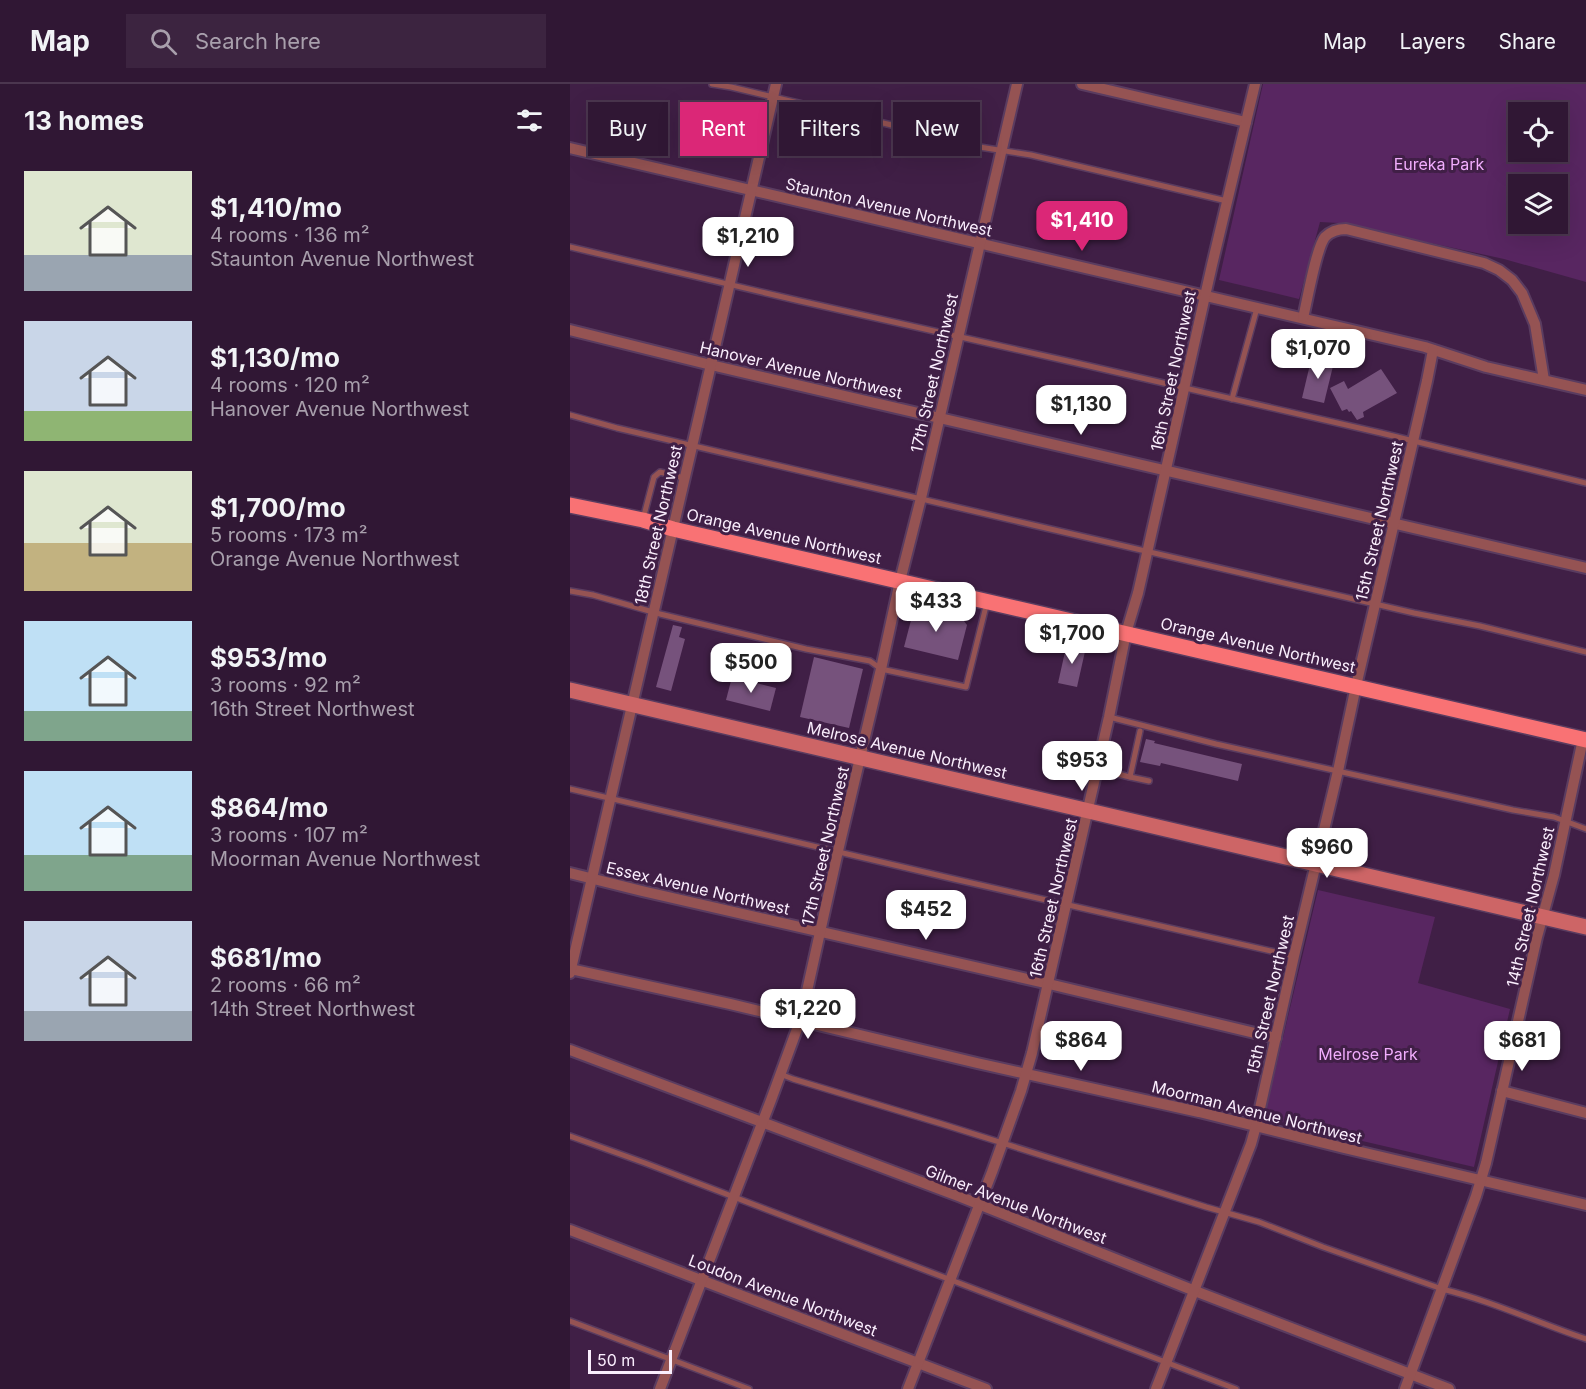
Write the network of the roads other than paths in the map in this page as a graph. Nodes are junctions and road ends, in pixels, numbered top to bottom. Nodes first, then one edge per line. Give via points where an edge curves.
1 (712, 84) edge
2 (776, 84) edge
3 (1017, 84) edge
4 (1082, 84) edge
5 (1255, 84) edge
6 (773, 97) junction
7 (1246, 122) junction
8 (570, 148) edge
9 (1001, 150) junction
10 (751, 190) junction
11 (1227, 201) junction
12 (979, 243) junction
13 (570, 247) edge
14 (729, 284) junction
15 (1205, 296) junction
16 (1257, 308) junction
17 (1303, 318) junction
18 (570, 330) edge
19 (958, 337) junction
20 (1433, 350) junction
21 (711, 365) junction
22 (1544, 380) junction
23 (1185, 388) junction
24 (1586, 390) edge
25 (1232, 399) junction
26 (570, 415) edge
27 (939, 418) junction
28 (1413, 441) junction
29 (692, 445) junction
30 (1167, 470) junction
31 (684, 478) junction
32 (1586, 483) edge
33 (921, 498) junction
34 (570, 505) edge
35 (643, 520) junction
36 (1394, 523) junction
37 (673, 529) junction
38 (1148, 551) junction
39 (1586, 568) edge
40 (900, 581) junction
41 (570, 591) edge
42 (987, 601) junction
43 (1376, 604) junction
44 (654, 612) junction
45 (1126, 633) junction
46 (1586, 652) edge
47 (881, 669) junction
48 (1356, 686) junction
49 (570, 690) edge
50 (632, 705) junction
51 (1109, 717) junction
52 (1140, 731) dead end
53 (1585, 739) edge
54 (860, 758) junction
55 (1097, 769) junction
56 (1338, 771) junction
57 (1131, 777) junction
58 (1149, 781) dead end
59 (570, 789) edge
60 (611, 798) junction
61 (1088, 811) junction
62 (1566, 821) junction
63 (1586, 830) edge
64 (838, 851) junction
65 (1316, 864) junction
66 (570, 873) edge
67 (593, 879) junction
68 (1066, 904) junction
69 (1543, 916) junction
70 (1586, 927) edge
71 (820, 932) junction
72 (1294, 956) junction
73 (570, 970) edge
74 (1049, 984) junction
75 (799, 1021) junction
76 (1276, 1038) junction
77 (570, 1050) edge
78 (780, 1074) junction
79 (1026, 1074) junction
80 (1502, 1091) junction
81 (1586, 1113) edge
82 (761, 1123) junction
83 (1256, 1126) junction
84 (570, 1136) edge
85 (1002, 1143) junction
86 (1481, 1180) junction
87 (734, 1197) junction
88 (978, 1204) junction
89 (1586, 1205) edge
90 (1224, 1212) junction
91 (570, 1230) edge
92 (702, 1280) junction
93 (950, 1280) junction
94 (1442, 1289) junction
95 (1195, 1291) junction
96 (570, 1321) edge
97 (1586, 1339) edge
98 (671, 1359) junction
99 (1166, 1362) junction
100 (918, 1364) junction
101 (1410, 1374) junction
102 (660, 1389) edge
103 (749, 1389) edge
104 (908, 1389) edge
105 (986, 1389) edge
106 (1156, 1389) edge
107 (1236, 1389) edge
108 (1405, 1389) edge
109 (1449, 1389) edge

1 - 6 lane
2 - 6 street, 18th Street Northwest
3 - 9 street, 17th Street Northwest
4 - 7 street
5 - 7 street, 16th Street Northwest
6 - 9 lane
6 - 10 street, 18th Street Northwest
7 - 11 street, 16th Street Northwest
8 - 10 street, Staunton Avenue Northwest
9 - 11 lane
9 - 12 street, 17th Street Northwest
10 - 12 street, Staunton Avenue Northwest
10 - 14 street, 18th Street Northwest
11 - 15 street, 16th Street Northwest
12 - 15 street, Staunton Avenue Northwest
12 - 19 street, 17th Street Northwest
13 - 14 lane
14 - 19 lane
14 - 21 street, 18th Street Northwest
15 - 16 street, Staunton Avenue Northwest
15 - 23 street, 16th Street Northwest
16 - 17 street, Staunton Avenue Northwest
16 - 25 lane
17 - 20 street, Staunton Avenue Northwest
17 - 22 street via 1320,247 1335,230 1346,229 1440,251 1484,263 1518,286 1535,324
18 - 21 street, Hanover Avenue Northwest
19 - 23 lane
19 - 27 street, 17th Street Northwest
20 - 22 street, Staunton Avenue Northwest
20 - 28 street, 15th Street Northwest
21 - 27 street, Hanover Avenue Northwest
21 - 29 street, 18th Street Northwest
22 - 24 street, Staunton Avenue Northwest
23 - 25 lane
23 - 30 street, 16th Street Northwest
25 - 28 lane
26 - 29 lane
27 - 30 street, Hanover Avenue Northwest
27 - 33 street, 17th Street Northwest
28 - 32 lane
28 - 36 street, 15th Street Northwest
29 - 31 street, 18th Street Northwest
29 - 33 lane
30 - 36 street, Hanover Avenue Northwest
30 - 38 street, 16th Street Northwest
31 - 35 lane via 660,472 654,477
31 - 37 street, 18th Street Northwest
33 - 38 lane
33 - 40 street, 17th Street Northwest
34 - 35 main road, Orange Avenue Northwest
35 - 37 main road, Orange Avenue Northwest
36 - 39 street, Hanover Avenue Northwest
36 - 43 street, 15th Street Northwest
37 - 40 main road, Orange Avenue Northwest
37 - 44 street, 18th Street Northwest
38 - 43 lane
38 - 45 street, 16th Street Northwest
40 - 42 main road, Orange Avenue Northwest
40 - 47 street, 17th Street Northwest
41 - 44 lane
42 - 45 main road, Orange Avenue Northwest
42 - 47 lane via 966,687
43 - 46 lane
43 - 48 street, 15th Street Northwest
44 - 47 lane via 870,661
44 - 50 street, 18th Street Northwest
45 - 48 main road, Orange Avenue Northwest
45 - 51 street, 16th Street Northwest
47 - 54 street, 17th Street Northwest
48 - 53 main road, Orange Avenue Northwest
48 - 56 street, 15th Street Northwest
49 - 50 street, Melrose Avenue Northwest
50 - 54 street, Melrose Avenue Northwest
50 - 60 street, 18th Street Northwest
51 - 55 street, 16th Street Northwest
51 - 56 lane
52 - 57 lane
53 - 62 street, 14th Street Northwest
54 - 61 street, Melrose Avenue Northwest
54 - 64 street, 17th Street Northwest
55 - 57 lane
55 - 61 street, 16th Street Northwest
56 - 62 lane
56 - 65 street, 15th Street Northwest
57 - 58 lane
59 - 60 lane
60 - 64 lane
60 - 67 street, 18th Street Northwest
61 - 65 street, Melrose Avenue Northwest
61 - 68 street, 16th Street Northwest
62 - 63 lane
62 - 69 street, 14th Street Northwest
64 - 68 lane
64 - 71 street, 17th Street Northwest
65 - 69 street, Melrose Avenue Northwest
65 - 72 street, 15th Street Northwest
66 - 67 street, Essex Avenue Northwest
67 - 71 street, Essex Avenue Northwest
67 - 73 street, 18th Street Northwest
68 - 72 lane
68 - 74 street, 16th Street Northwest
69 - 70 street, Melrose Avenue Northwest
69 - 80 street, 14th Street Northwest
71 - 74 street, Essex Avenue Northwest
71 - 75 street, 17th Street Northwest
72 - 76 street, 15th Street Northwest
73 - 75 street, Moorman Avenue Northwest
74 - 76 street, Essex Avenue Northwest
74 - 79 street, 16th Street Northwest
75 - 78 street, 17th Street Northwest
75 - 79 street, Moorman Avenue Northwest
76 - 83 street, 15th Street Northwest
77 - 82 street, Gilmer Avenue Northwest
78 - 82 street, 17th Street Northwest
78 - 85 lane
79 - 83 street, Moorman Avenue Northwest
79 - 85 street, 16th Street Northwest
80 - 81 street
80 - 86 street, 14th Street Northwest
82 - 87 street, 17th Street Northwest
82 - 88 street, Gilmer Avenue Northwest
83 - 86 street, Moorman Avenue Northwest
83 - 90 street, 15th Street Northwest
84 - 87 lane
85 - 88 street, 16th Street Northwest
85 - 90 lane
86 - 89 street, Moorman Avenue Northwest
86 - 94 street, 14th Street Northwest
87 - 92 street, 17th Street Northwest
87 - 93 lane
88 - 93 street, 16th Street Northwest
88 - 95 street, Gilmer Avenue Northwest
90 - 94 lane
90 - 95 street, 15th Street Northwest
91 - 92 street, Loudon Avenue Northwest
92 - 98 street, 17th Street Northwest
92 - 100 street, Loudon Avenue Northwest
93 - 99 lane
93 - 100 street, 16th Street Northwest
94 - 97 lane
94 - 101 street, 14th Street Northwest
95 - 99 street, 15th Street Northwest
95 - 101 street, Gilmer Avenue Northwest
96 - 98 lane
98 - 102 street, 17th Street Northwest
98 - 103 lane
99 - 106 street, 15th Street Northwest
99 - 107 lane
100 - 104 street, 16th Street Northwest
100 - 105 street, Loudon Avenue Northwest
101 - 108 street, 14th Street Northwest
101 - 109 street, Gilmer Avenue Northwest

